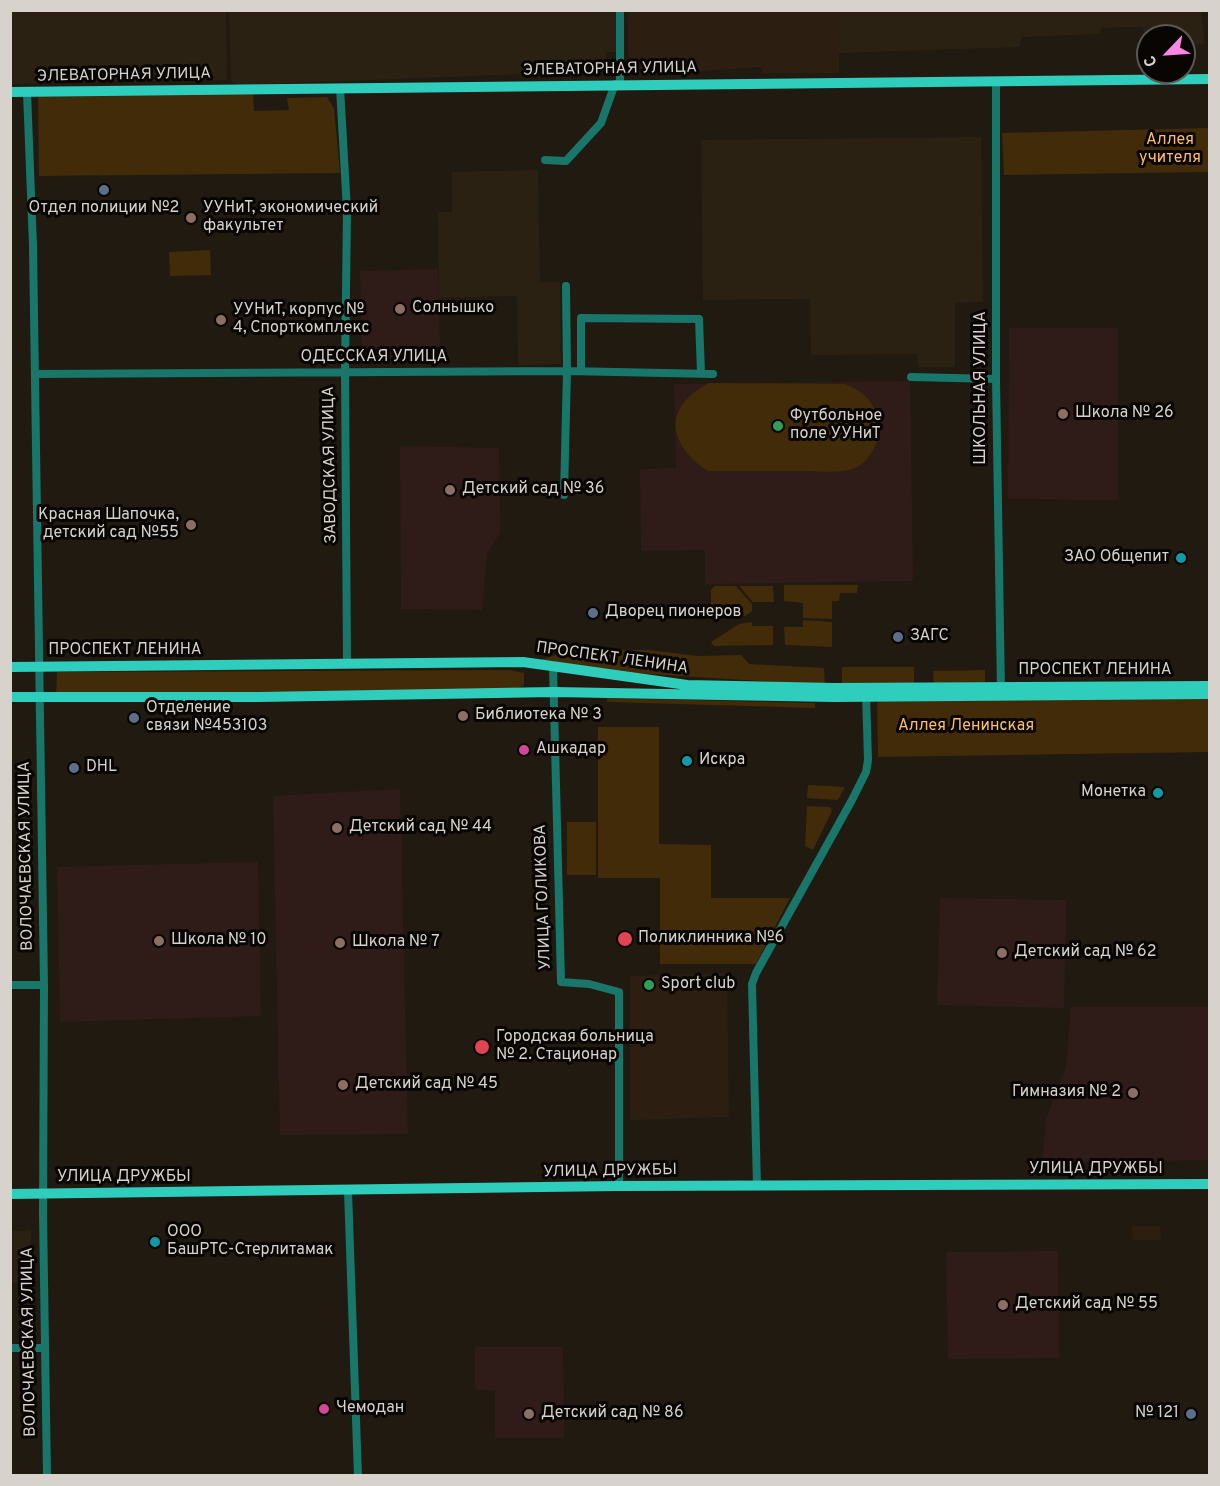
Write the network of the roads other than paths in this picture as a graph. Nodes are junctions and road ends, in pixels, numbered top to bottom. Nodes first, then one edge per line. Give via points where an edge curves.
1 (620, 10) edge
2 (1209, 79) edge
3 (996, 81) junction
4 (618, 84) junction
5 (340, 88) junction
6 (10, 92) edge
7 (27, 92) junction
8 (546, 160) dead end
9 (566, 286) dead end
10 (567, 371) junction
11 (581, 371) junction
12 (345, 372) junction
13 (35, 374) junction
14 (701, 374) junction
15 (713, 374) dead end
16 (911, 377) dead end
17 (996, 379) junction
18 (564, 495) dead end
19 (347, 663) junction
20 (554, 666) junction
21 (10, 667) edge
22 (39, 667) junction
23 (1209, 686) edge
24 (1001, 691) junction
25 (554, 692) junction
26 (866, 692) junction
27 (1209, 694) edge
28 (10, 698) edge
29 (39, 698) junction
30 (44, 985) junction
31 (10, 986) edge
32 (1209, 1184) edge
33 (619, 1186) junction
34 (757, 1186) junction
35 (348, 1191) junction
36 (10, 1194) edge
37 (43, 1194) junction
38 (10, 1348) edge
39 (45, 1348) junction
40 (47, 1476) edge
41 (358, 1476) edge

1 - 4 street
2 - 3 main road, ЭЛЕВАТОРНАЯ УЛИЦА
3 - 4 main road, ЭЛЕВАТОРНАЯ УЛИЦА
3 - 17 street, ШКОЛЬНАЯ УЛИЦА
4 - 5 main road, ЭЛЕВАТОРНАЯ УЛИЦА
4 - 8 street via 601,123 566,161
5 - 7 main road, ЭЛЕВАТОРНАЯ УЛИЦА
5 - 12 street, ЗАВОДСКАЯ УЛИЦА via 347,210
6 - 7 main road, ЭЛЕВАТОРНАЯ УЛИЦА
7 - 13 street, ВОЛОЧАЕВСКАЯ УЛИЦА
9 - 10 street
10 - 11 street, ОДЕССКАЯ УЛИЦА
10 - 12 street, ОДЕССКАЯ УЛИЦА
10 - 18 street
11 - 14 street, ОДЕССКАЯ УЛИЦА
11 - 14 street via 581,318 699,319
12 - 13 street, ОДЕССКАЯ УЛИЦА
12 - 19 street, ЗАВОДСКАЯ УЛИЦА
13 - 22 street, ВОЛОЧАЕВСКАЯ УЛИЦА
14 - 15 street, ОДЕССКАЯ УЛИЦА
16 - 17 street
17 - 24 street, ШКОЛЬНАЯ УЛИЦА
19 - 20 main road, ПРОСПЕКТ ЛЕНИНА via 516,662
19 - 22 main road, ПРОСПЕКТ ЛЕНИНА
20 - 25 street, УЛИЦА ГОЛИКОВА
20 - 26 main road, ПРОСПЕКТ ЛЕНИНА via 687,685
21 - 22 main road, ПРОСПЕКТ ЛЕНИНА
22 - 29 street, ВОЛОЧАЕВСКАЯ УЛИЦА
23 - 24 main road, ПРОСПЕКТ ЛЕНИНА
24 - 26 main road, ПРОСПЕКТ ЛЕНИНА
24 - 27 main road, ПРОСПЕКТ ЛЕНИНА
25 - 26 main road, ПРОСПЕКТ ЛЕНИНА
25 - 29 main road, ПРОСПЕКТ ЛЕНИНА
25 - 33 street, УЛИЦА ГОЛИКОВА via 561,982 619,992
26 - 34 street via 866,772 752,984
28 - 29 main road, ПРОСПЕКТ ЛЕНИНА
29 - 30 street, ВОЛОЧАЕВСКАЯ УЛИЦА
30 - 31 street
30 - 37 street, ВОЛОЧАЕВСКАЯ УЛИЦА
32 - 34 main road, УЛИЦА ДРУЖБЫ
33 - 34 main road, УЛИЦА ДРУЖБЫ
33 - 35 main road, УЛИЦА ДРУЖБЫ
35 - 37 main road, УЛИЦА ДРУЖБЫ
35 - 41 street
36 - 37 main road, УЛИЦА ДРУЖБЫ
37 - 39 street, ВОЛОЧАЕВСКАЯ УЛИЦА
38 - 39 street
39 - 40 street, ВОЛОЧАЕВСКАЯ УЛИЦА

